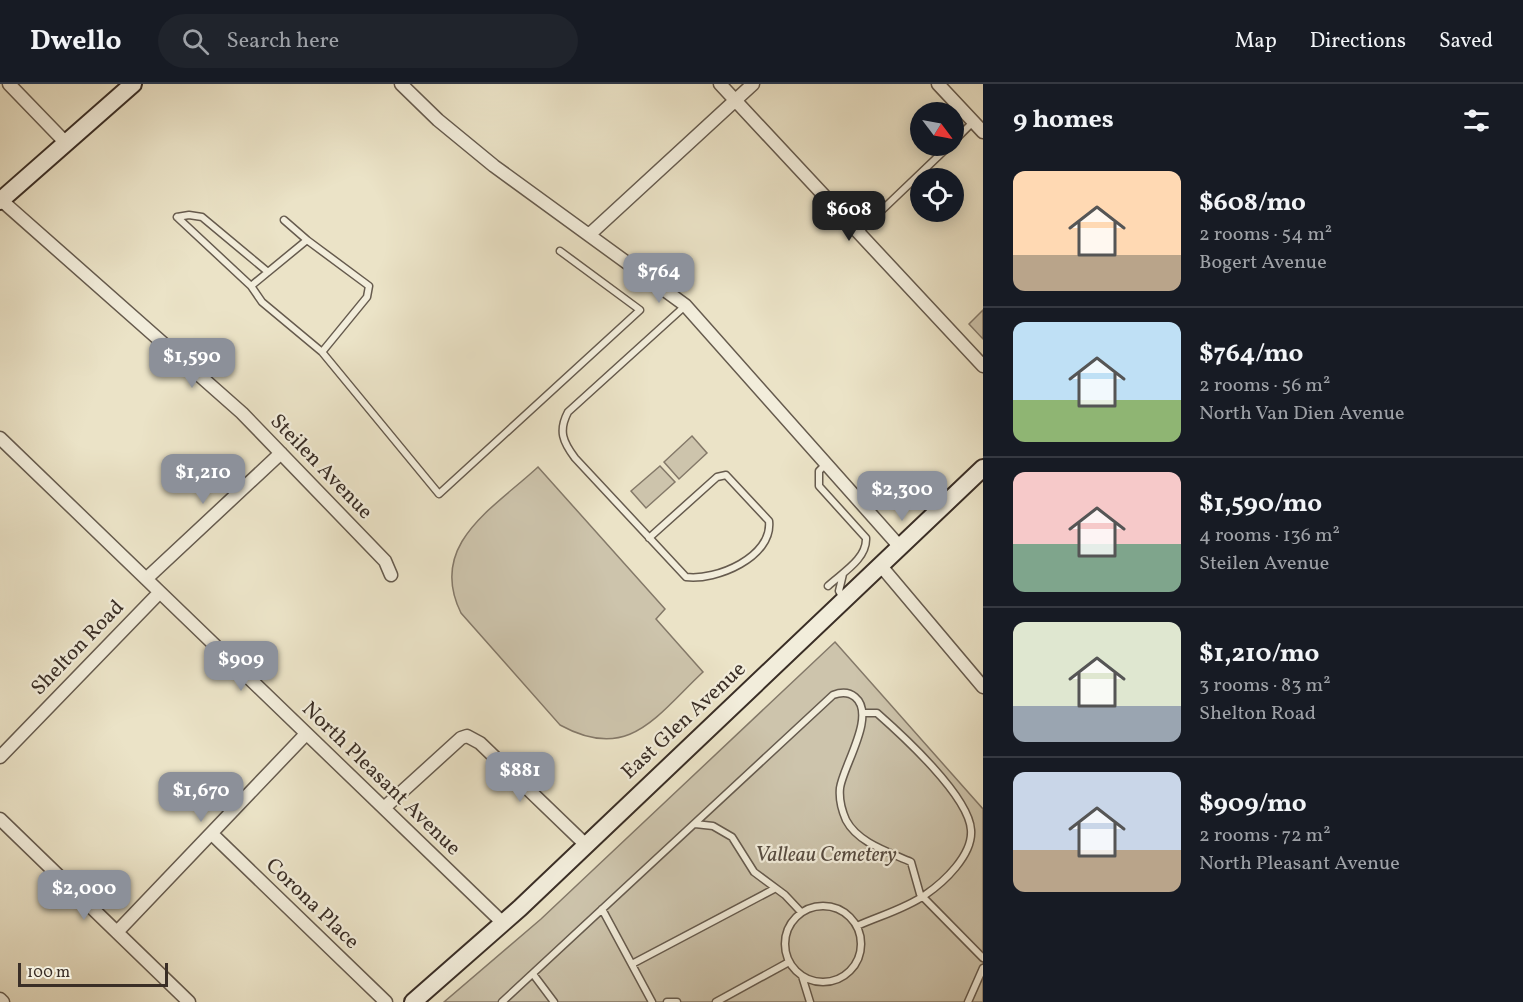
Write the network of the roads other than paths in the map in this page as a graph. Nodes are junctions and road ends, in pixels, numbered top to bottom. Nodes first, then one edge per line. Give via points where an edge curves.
1 (9, 84) edge
2 (133, 84) edge
3 (401, 84) edge
4 (720, 84) edge
5 (753, 84) edge
6 (939, 84) edge
7 (735, 100) junction
8 (974, 122) junction
9 (964, 132) edge
10 (983, 132) edge
11 (66, 143) junction
12 (939, 156) edge
13 (1, 200) edge
14 (284, 220) dead end
15 (859, 232) junction
16 (590, 234) junction
17 (307, 240) junction
18 (560, 251) dead end
19 (268, 272) junction
20 (251, 286) junction
21 (686, 305) junction
22 (322, 352) junction
23 (983, 366) edge
24 (0, 438) edge
25 (281, 453) junction
26 (828, 462) junction
27 (983, 468) edge
28 (649, 538) junction
29 (900, 547) junction
30 (881, 566) junction
31 (844, 570) junction
32 (391, 575) dead end
33 (146, 579) junction
34 (828, 586) dead end
35 (159, 593) junction
36 (844, 600) junction
37 (983, 687) edge
38 (863, 713) junction
39 (306, 734) junction
40 (0, 757) edge
41 (384, 808) junction
42 (0, 819) edge
43 (694, 824) junction
44 (212, 834) junction
45 (586, 844) junction
46 (774, 889) junction
47 (923, 897) junction
48 (602, 909) junction
49 (801, 912) junction
50 (503, 923) junction
51 (857, 926) junction
52 (117, 932) junction
53 (983, 958) edge
54 (789, 962) junction
55 (632, 964) junction
56 (983, 968) edge
57 (533, 974) junction
58 (802, 976) junction
59 (189, 1002) edge
60 (386, 1002) edge
61 (413, 1002) edge
62 (502, 1002) edge
63 (554, 1002) edge
64 (652, 1002) edge
65 (667, 1002) edge
66 (677, 1002) edge
67 (716, 1002) edge
68 (810, 1002) edge
69 (968, 1002) edge

1 - 11 street
2 - 11 street
3 - 16 street via 494,166
4 - 7 street
5 - 7 street
6 - 8 street
7 - 15 street
7 - 16 street
8 - 9 lane
8 - 10 street
11 - 13 street
12 - 15 lane
13 - 25 street, Steilen Avenue via 242,413
14 - 17 lane
15 - 23 street
16 - 21 street
17 - 19 lane
17 - 22 lane via 369,286 367,297
18 - 22 lane via 640,310 439,494
19 - 20 lane
19 - 20 lane via 202,217 177,217
20 - 22 lane via 262,302
21 - 26 street
21 - 28 lane via 576,404 562,424 565,445
24 - 33 street, North Pleasant Avenue
25 - 32 street, Steilen Avenue via 385,561
25 - 33 street
26 - 29 street
26 - 31 lane via 819,471 819,486 866,538 864,552
27 - 29 street, East Glen Avenue
28 - 28 lane via 686,578 710,577 764,546 769,538 769,521 726,475 717,477
29 - 30 street, East Glen Avenue
30 - 36 street, East Glen Avenue
30 - 37 street
31 - 34 lane
31 - 36 lane via 839,591
33 - 35 street, North Pleasant Avenue
35 - 39 street, North Pleasant Avenue
35 - 40 street, Shelton Road
36 - 45 street, East Glen Avenue
38 - 43 lane via 860,702 850,694 833,695
38 - 47 lane via 840,787 842,807 860,836 910,862
38 - 47 lane via 877,713 920,753 963,805 971,829 969,847 962,859
39 - 41 street, North Pleasant Avenue
39 - 44 street
41 - 45 street via 460,738 471,737
41 - 50 street, North Pleasant Avenue
42 - 52 street
43 - 46 lane via 713,826 732,837 754,872
43 - 48 lane
44 - 52 street
44 - 60 street, Corona Place
45 - 50 street, East Glen Avenue
46 - 49 lane
46 - 55 lane
47 - 51 lane
47 - 53 lane
48 - 55 lane
48 - 57 lane
49 - 51 lane via 824,905 841,909
49 - 54 lane via 786,932 784,948
50 - 61 street, East Glen Avenue
51 - 58 lane via 862,945 852,969 826,983
52 - 59 street
54 - 58 lane
54 - 67 lane
55 - 64 lane
56 - 69 lane
57 - 62 lane
57 - 63 lane
58 - 68 lane
65 - 66 lane

